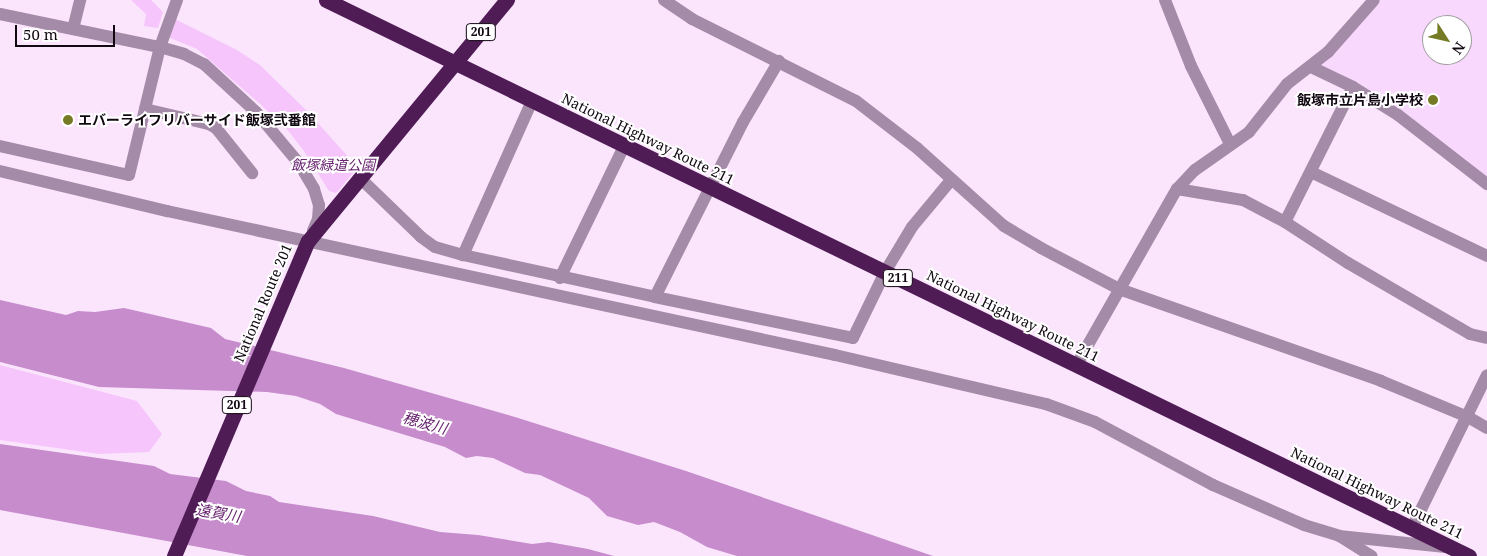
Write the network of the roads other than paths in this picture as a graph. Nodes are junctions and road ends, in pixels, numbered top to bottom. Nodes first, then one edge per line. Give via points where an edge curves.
1 (80, 0) edge
2 (177, 0) edge
3 (326, 0) edge
4 (507, 0) edge
5 (664, 0) edge
6 (1165, 0) edge
7 (1374, 0) edge
8 (0, 14) edge
9 (73, 29) junction
10 (160, 48) junction
11 (779, 61) junction
12 (455, 64) junction
13 (1312, 67) junction
14 (1353, 87) junction
15 (532, 101) junction
16 (145, 109) junction
17 (1230, 144) junction
18 (0, 146) edge
19 (624, 146) junction
20 (0, 171) edge
21 (1311, 172) junction
22 (252, 173) dead end
23 (360, 178) junction
24 (951, 180) junction
25 (1487, 184) edge
26 (709, 187) junction
27 (1177, 189) junction
28 (1285, 222) junction
29 (305, 248) junction
30 (463, 254) junction
31 (1487, 256) edge
32 (885, 272) junction
33 (560, 278) junction
34 (1119, 289) junction
35 (654, 297) junction
36 (1487, 338) edge
37 (1076, 364) junction
38 (1487, 375) edge
39 (1468, 417) junction
40 (1487, 428) edge
41 (1412, 528) junction
42 (1338, 536) junction
43 (1452, 547) junction
44 (174, 556) edge
45 (1371, 556) edge
46 (1469, 556) edge

1 - 9 street
2 - 10 street
3 - 12 highway, National Highway Route 211 / 211
4 - 12 highway, National Route 201 / 201
5 - 11 street via 692,19
6 - 17 street via 1191,66
7 - 13 street
8 - 9 street
9 - 10 street
10 - 16 street
10 - 29 street via 184,54 204,64 256,112 298,162 314,189 319,205 318,218
11 - 24 street via 856,101 917,148
11 - 26 street
12 - 15 highway, National Highway Route 211 / 211
12 - 23 highway, National Route 201 / 201
13 - 14 street
13 - 17 street via 1287,84 1249,132
14 - 21 street
14 - 25 street via 1398,115
15 - 19 highway, National Highway Route 211 / 211
15 - 30 street
16 - 18 street via 129,175
16 - 22 street via 216,128
17 - 27 street via 1195,170
19 - 26 highway, National Highway Route 211 / 211
19 - 33 street
20 - 29 street
21 - 28 street
21 - 31 street
23 - 29 highway, National Route 201 / 201
23 - 30 street via 421,237 435,247
24 - 32 street via 912,227
24 - 34 street via 1004,226
26 - 32 highway, National Highway Route 211 / 211
26 - 35 street
27 - 28 street via 1244,200
27 - 34 street
28 - 36 street via 1462,329
29 - 42 street via 835,355 1046,404 1095,422 1213,485 1304,526
29 - 44 highway, National Route 201 / 201
30 - 33 street
32 - 35 street via 853,338
32 - 37 highway, National Highway Route 211 / 211
33 - 35 street
34 - 37 street
34 - 39 street via 1381,381
37 - 41 highway, National Highway Route 211 / 211
38 - 39 street
39 - 40 street
39 - 41 street
41 - 43 highway, National Highway Route 211 / 211
42 - 43 street
42 - 45 street
43 - 46 highway, National Highway Route 211 / 211

